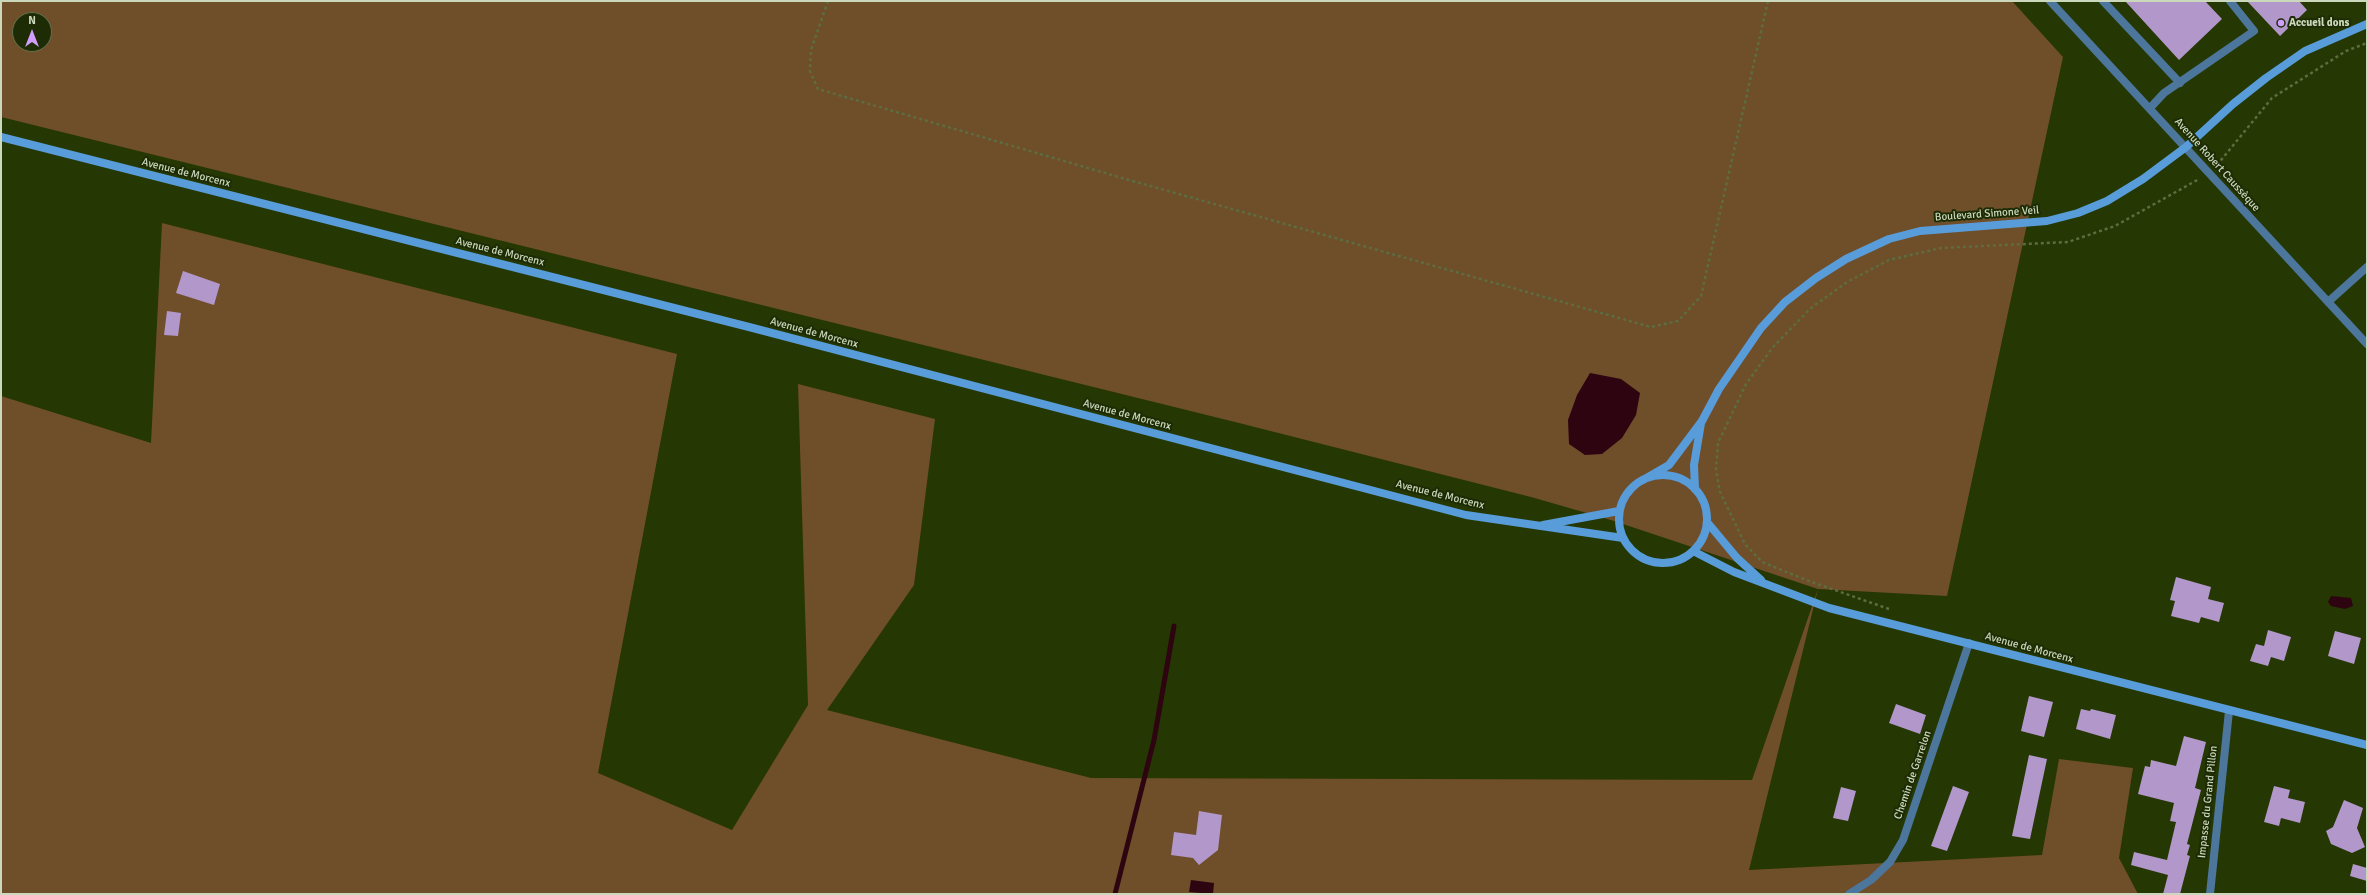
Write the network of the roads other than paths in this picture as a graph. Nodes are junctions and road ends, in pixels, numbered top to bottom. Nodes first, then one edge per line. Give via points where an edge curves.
1 (2050, 1) edge
2 (2103, 1) edge
3 (2230, 1) edge
4 (2367, 24) edge
5 (2180, 83) junction
6 (2150, 108) junction
7 (1, 137) edge
8 (2186, 147) junction
9 (2367, 267) edge
10 (2328, 302) junction
11 (2367, 344) edge
12 (1702, 421) junction
13 (1643, 480) junction
14 (1695, 489) junction
15 (1619, 511) junction
16 (1707, 522) junction
17 (1535, 526) junction
18 (1623, 538) junction
19 (1693, 551) junction
20 (1763, 582) junction
21 (1969, 643) junction
22 (2229, 712) junction
23 (2367, 745) edge
24 (1849, 894) edge
25 (2210, 894) edge

1 - 6 street, Avenue Robert Caussèque
2 - 5 street
3 - 5 street via 2254,31
4 - 8 main road, Boulevard Simone Veil via 2305,51 2233,104
5 - 6 street via 2164,93
6 - 8 street, Avenue Robert Caussèque
7 - 17 main road, Avenue de Morcenx via 749,327 1466,515
8 - 10 street, Avenue Robert Caussèque
8 - 12 main road, Boulevard Simone Veil via 2143,179 2107,201 2078,214 2012,225 1965,226 1920,231 1889,239 1846,259 1785,302 1761,328 1722,383
9 - 10 street
10 - 11 street, Avenue Robert Caussèque
12 - 13 main road via 1669,465
12 - 14 main road via 1694,465
13 - 14 main road via 1656,476 1670,476 1684,481
13 - 15 main road via 1624,498
14 - 16 main road via 1706,510
15 - 17 main road
15 - 18 main road via 1619,525
16 - 19 main road via 1700,543
16 - 20 main road via 1737,558
17 - 18 main road, Avenue de Morcenx
18 - 19 main road via 1630,549 1641,558 1654,562 1668,563 1682,559
19 - 20 main road, Avenue de Morcenx via 1734,572
20 - 21 main road, Avenue de Morcenx via 1829,608
21 - 22 main road, Avenue de Morcenx
21 - 24 street, Chemin de Garrelon via 1903,840 1890,862 1871,880
22 - 23 main road, Avenue de Morcenx
22 - 25 street, Impasse du Grand Pillon

